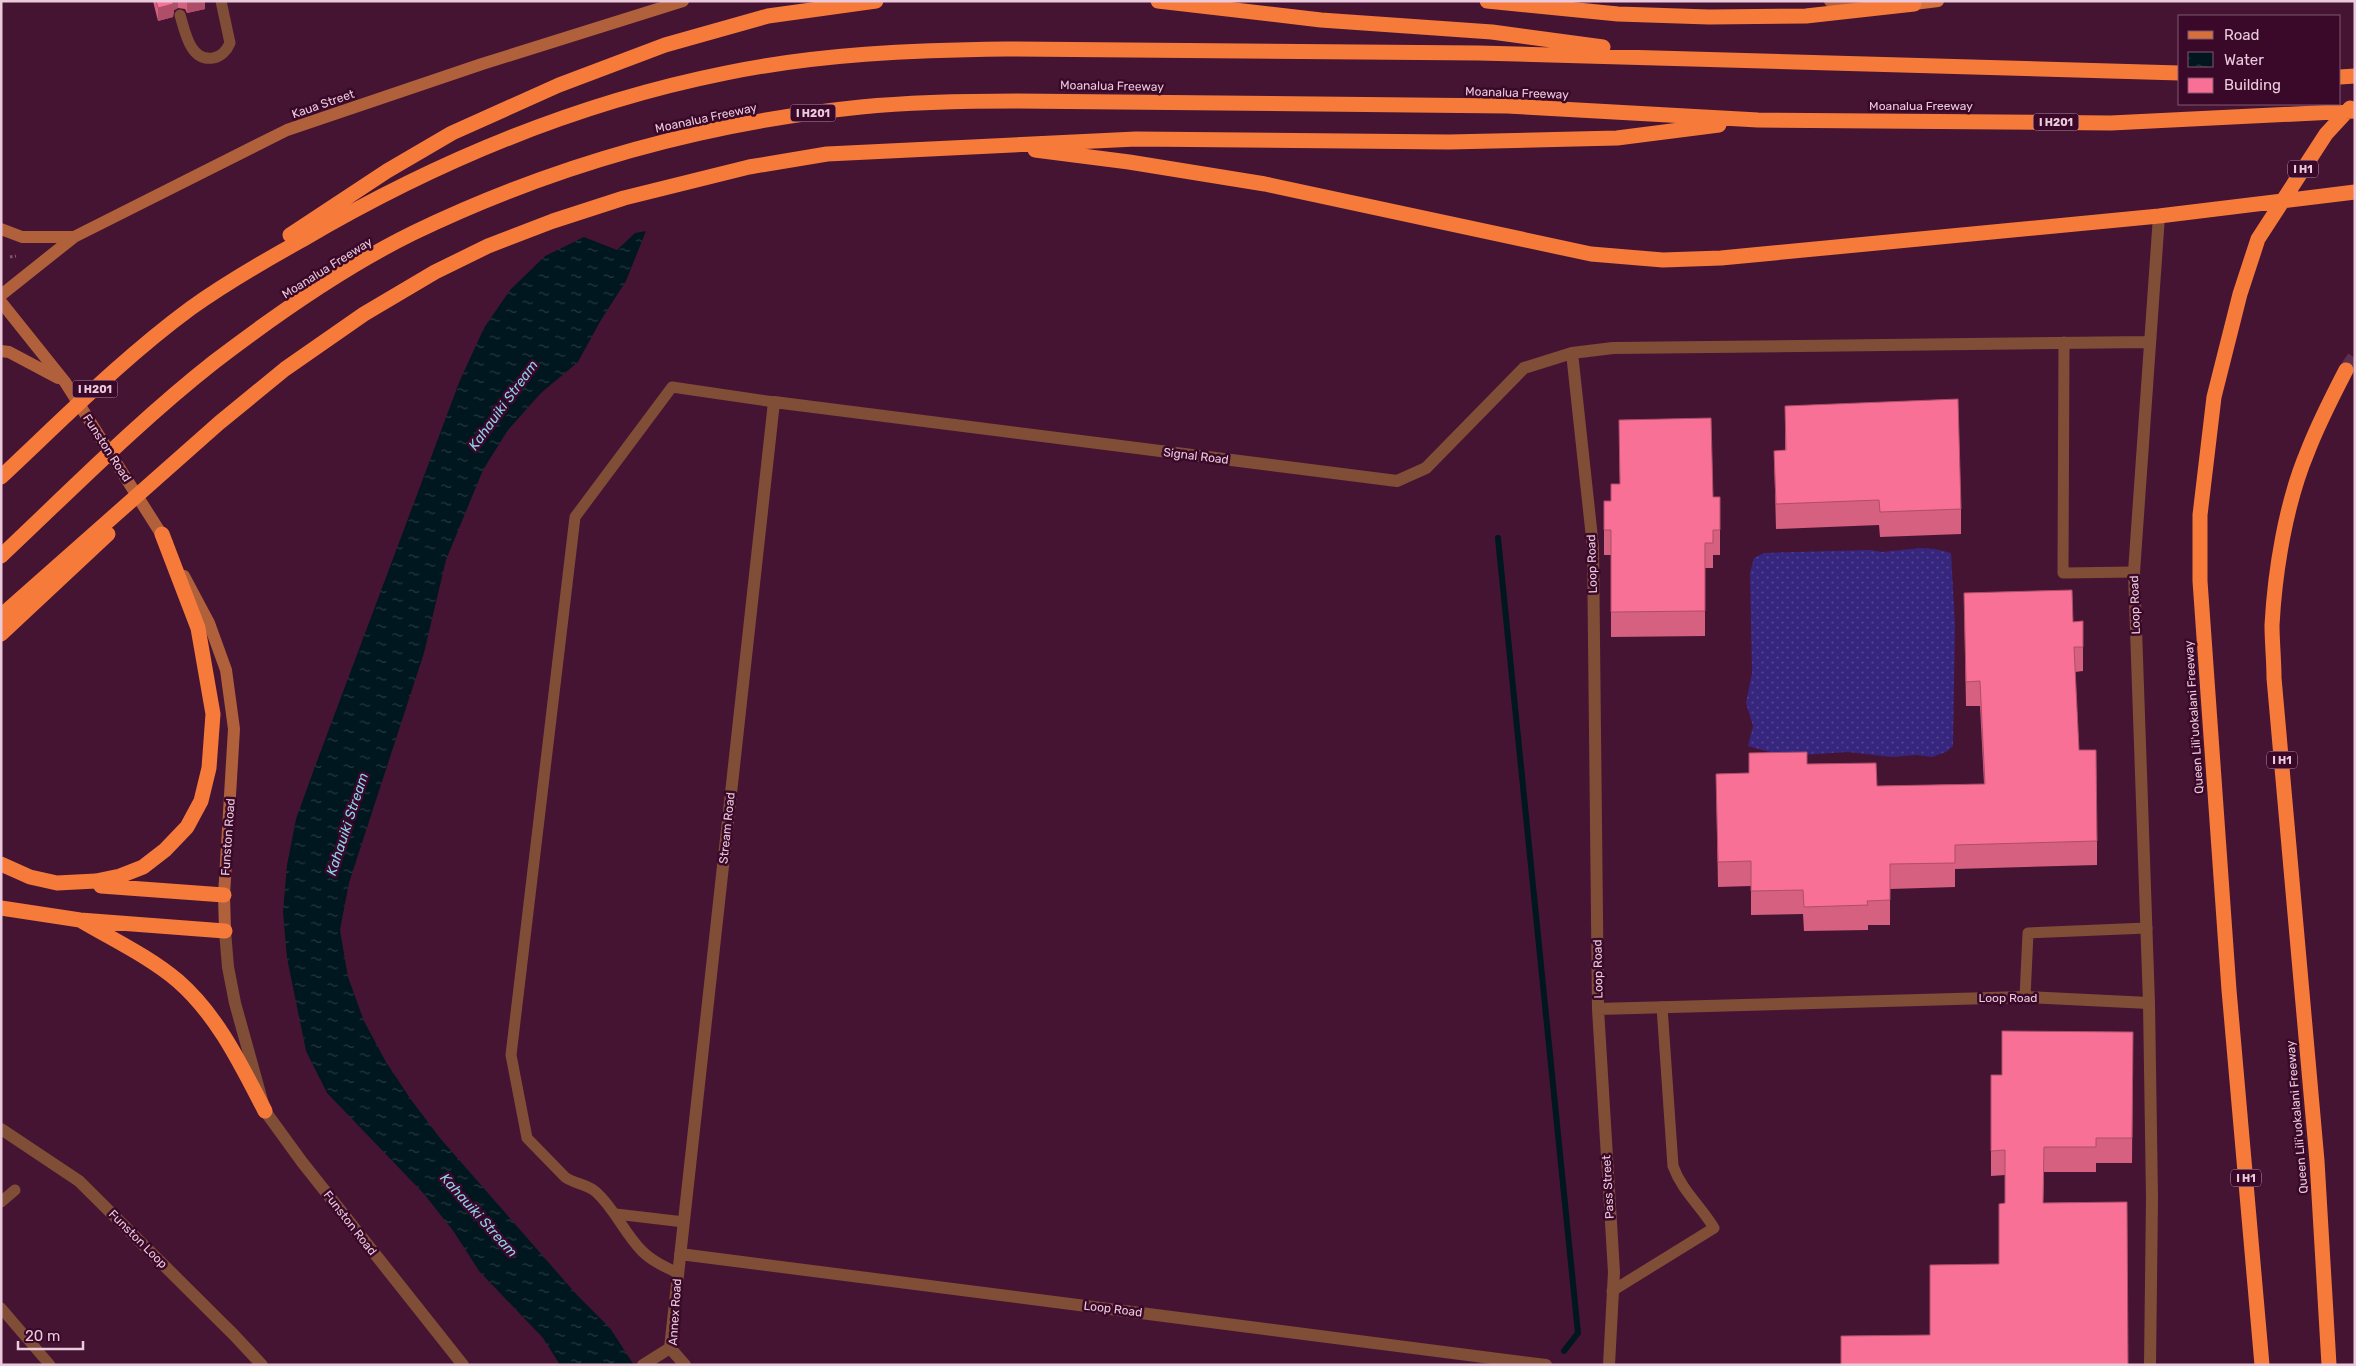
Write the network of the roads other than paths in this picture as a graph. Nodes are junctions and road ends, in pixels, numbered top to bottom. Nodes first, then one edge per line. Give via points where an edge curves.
1 (221, 1) edge
2 (683, 1) edge
3 (876, 1) edge
4 (1158, 1) edge
5 (1487, 1) edge
6 (1830, 1) edge
7 (1938, 1) edge
8 (1914, 4) junction
9 (180, 15) dead end
10 (1679, 57) junction
11 (2178, 73) edge
12 (2355, 76) edge
13 (2341, 77) edge
14 (2355, 103) edge
15 (2355, 111) edge
16 (1758, 120) junction
17 (988, 145) junction
18 (2355, 192) edge
19 (2159, 216) junction
20 (1, 229) edge
21 (74, 237) junction
22 (1, 295) edge
23 (1, 302) edge
24 (192, 307) junction
25 (2064, 342) junction
26 (2149, 342) junction
27 (5, 352) edge
28 (1572, 353) junction
29 (2346, 370) tunnel mouth
30 (65, 382) junction
31 (774, 402) junction
32 (218, 423) junction
33 (1, 477) edge
34 (162, 534) junction
35 (1, 556) edge
36 (2134, 572) junction
37 (1, 616) edge
38 (1, 634) edge
39 (1, 864) edge
40 (57, 883) junction
41 (224, 895) junction
42 (1, 908) edge
43 (80, 920) junction
44 (2147, 928) junction
45 (225, 930) junction
46 (2025, 997) junction
47 (2149, 1003) junction
48 (1662, 1007) junction
49 (1598, 1009) junction
50 (265, 1112) junction
51 (1, 1130) edge
52 (15, 1190) dead end
53 (1, 1202) edge
54 (616, 1214) junction
55 (684, 1222) junction
56 (680, 1254) junction
57 (678, 1273) junction
58 (1612, 1291) junction
59 (1, 1308) edge
60 (670, 1348) junction
61 (645, 1363) edge
62 (50, 1365) edge
63 (262, 1365) edge
64 (463, 1365) edge
65 (685, 1365) edge
66 (1546, 1365) edge
67 (1609, 1365) edge
68 (2150, 1365) edge
69 (2262, 1365) edge
70 (2329, 1365) edge

1 - 9 lane via 230,43 216,58 206,59 195,52 189,44
2 - 21 street, Kaua Street via 287,130
3 - 24 highway via 768,16 664,45 559,85 452,133 387,171 296,231
4 - 10 highway via 1321,20 1492,32
5 - 8 highway via 1618,14 1709,17 1806,16
6 - 8 street
7 - 8 main road
10 - 11 highway, I H201
10 - 24 highway, I H201 via 1450,52 930,50 850,55 725,73 594,107 472,153 396,187 328,224
12 - 13 highway
14 - 69 highway, Queen Liliʻuokalani Freeway / I H1 via 2326,134 2258,239 2240,294 2214,397 2200,515 2200,582 2229,990
15 - 16 highway, Moanalua Freeway / I H201 via 2111,123
16 - 17 highway via 1617,138 1449,142 1136,139
16 - 35 highway, Moanalua Freeway / I H201 via 1507,106 937,102 783,117 634,149 557,173 485,201 410,234 343,273 214,362 157,410
17 - 19 highway via 1129,162 1265,184 1591,254 1662,260 1721,258
17 - 32 highway via 827,154 749,167 624,198 553,220 444,267 364,314 285,369
18 - 19 highway
19 - 26 street, Loop Road
20 - 21 street via 22,237
21 - 22 street, Kaua Street
23 - 30 street, Funston Road
24 - 33 highway, I H201 via 130,357
25 - 26 street
25 - 28 street via 1613,348
25 - 36 lane via 2063,573
26 - 36 street, Loop Road
27 - 30 street
28 - 31 street, Signal Road via 1524,368 1426,468 1397,481
28 - 49 street, Loop Road via 1593,547
29 - 70 highway, Queen Liliʻuokalani Freeway / I H1 via 2306,454 2293,498 2275,588 2272,626 2317,1161
30 - 34 street, Funston Road
31 - 54 lane via 672,387 575,517 511,1055 527,1138 564,1177 591,1187
31 - 55 street, Stream Road
32 - 37 highway
32 - 38 highway via 80,561
34 - 40 highway via 198,628 213,714 209,768 201,801 187,827 166,850 143,867 96,881
34 - 41 street, Funston Road via 209,623 226,670 234,729
36 - 44 street, Loop Road
39 - 40 highway via 30,877
40 - 41 highway
41 - 45 street, Funston Road
42 - 43 highway
43 - 45 highway
43 - 50 highway via 177,980 195,997 238,1060
44 - 46 lane via 2028,934
44 - 47 street, Loop Road
45 - 50 street, Funston Road via 235,1003
46 - 47 street, Loop Road
46 - 48 street, Loop Road
47 - 68 street
48 - 49 street, Loop Road
48 - 58 lane via 1673,1166 1682,1187 1714,1228
49 - 58 street, Pass Street
50 - 64 street, Funston Road
51 - 63 street, Funston Loop via 78,1181
52 - 53 lane
54 - 55 lane
54 - 57 lane via 640,1249
55 - 56 street, Stream Road
56 - 57 street, Annex Road
56 - 66 street, Loop Road
57 - 60 street, Annex Road
58 - 67 street, Pass Street
59 - 62 lane
60 - 61 street
60 - 65 street, Annex Road

